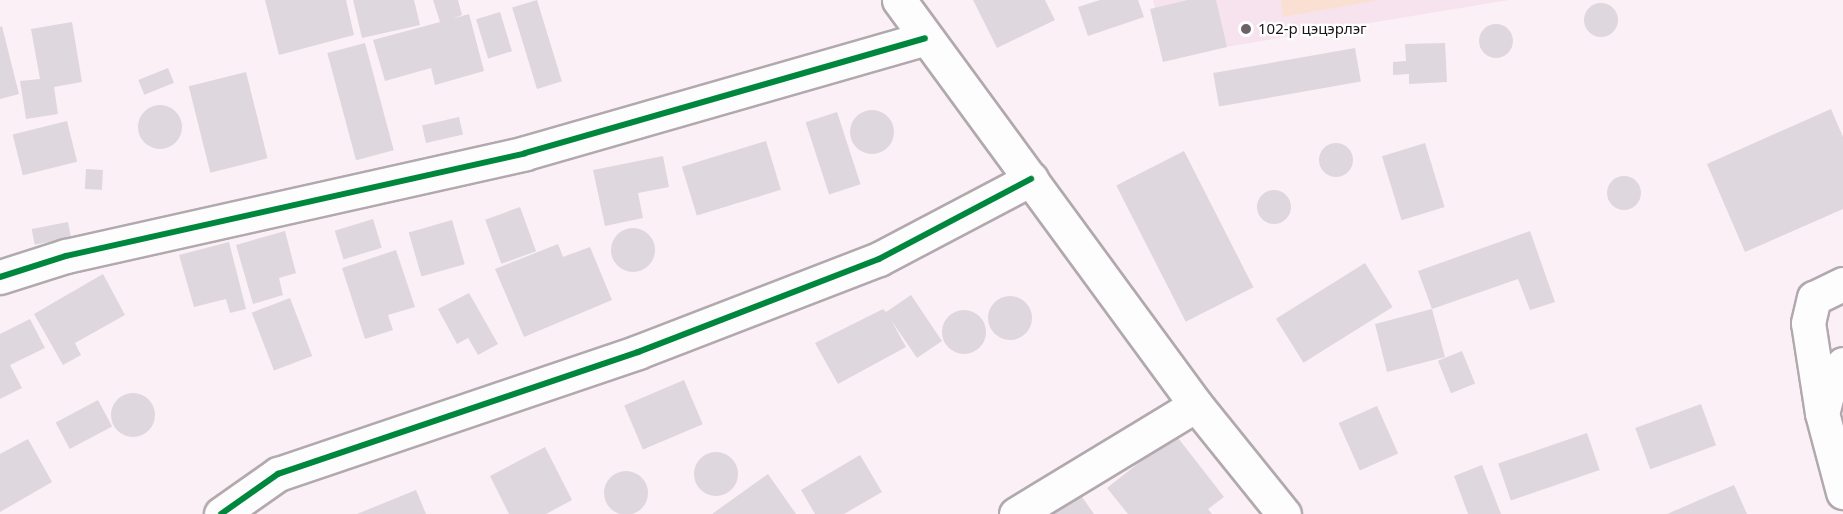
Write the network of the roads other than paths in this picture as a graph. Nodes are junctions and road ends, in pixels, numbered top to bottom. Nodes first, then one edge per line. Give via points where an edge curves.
1 (899, 0) edge
2 (925, 38) junction
3 (1031, 178) junction
4 (0, 277) edge
5 (1843, 284) edge
6 (1843, 364) edge
7 (1196, 405) junction
8 (1822, 413) junction
9 (1843, 492) edge
10 (221, 514) edge
11 (1016, 514) edge
12 (1284, 514) edge

1 - 2 street
2 - 3 street
2 - 4 street via 525,153 66,256
3 - 7 street
3 - 10 street via 879,259 638,352 278,474
5 - 8 street via 1814,298 1808,323
6 - 8 street via 1831,380
7 - 11 street
7 - 12 street
8 - 9 street

